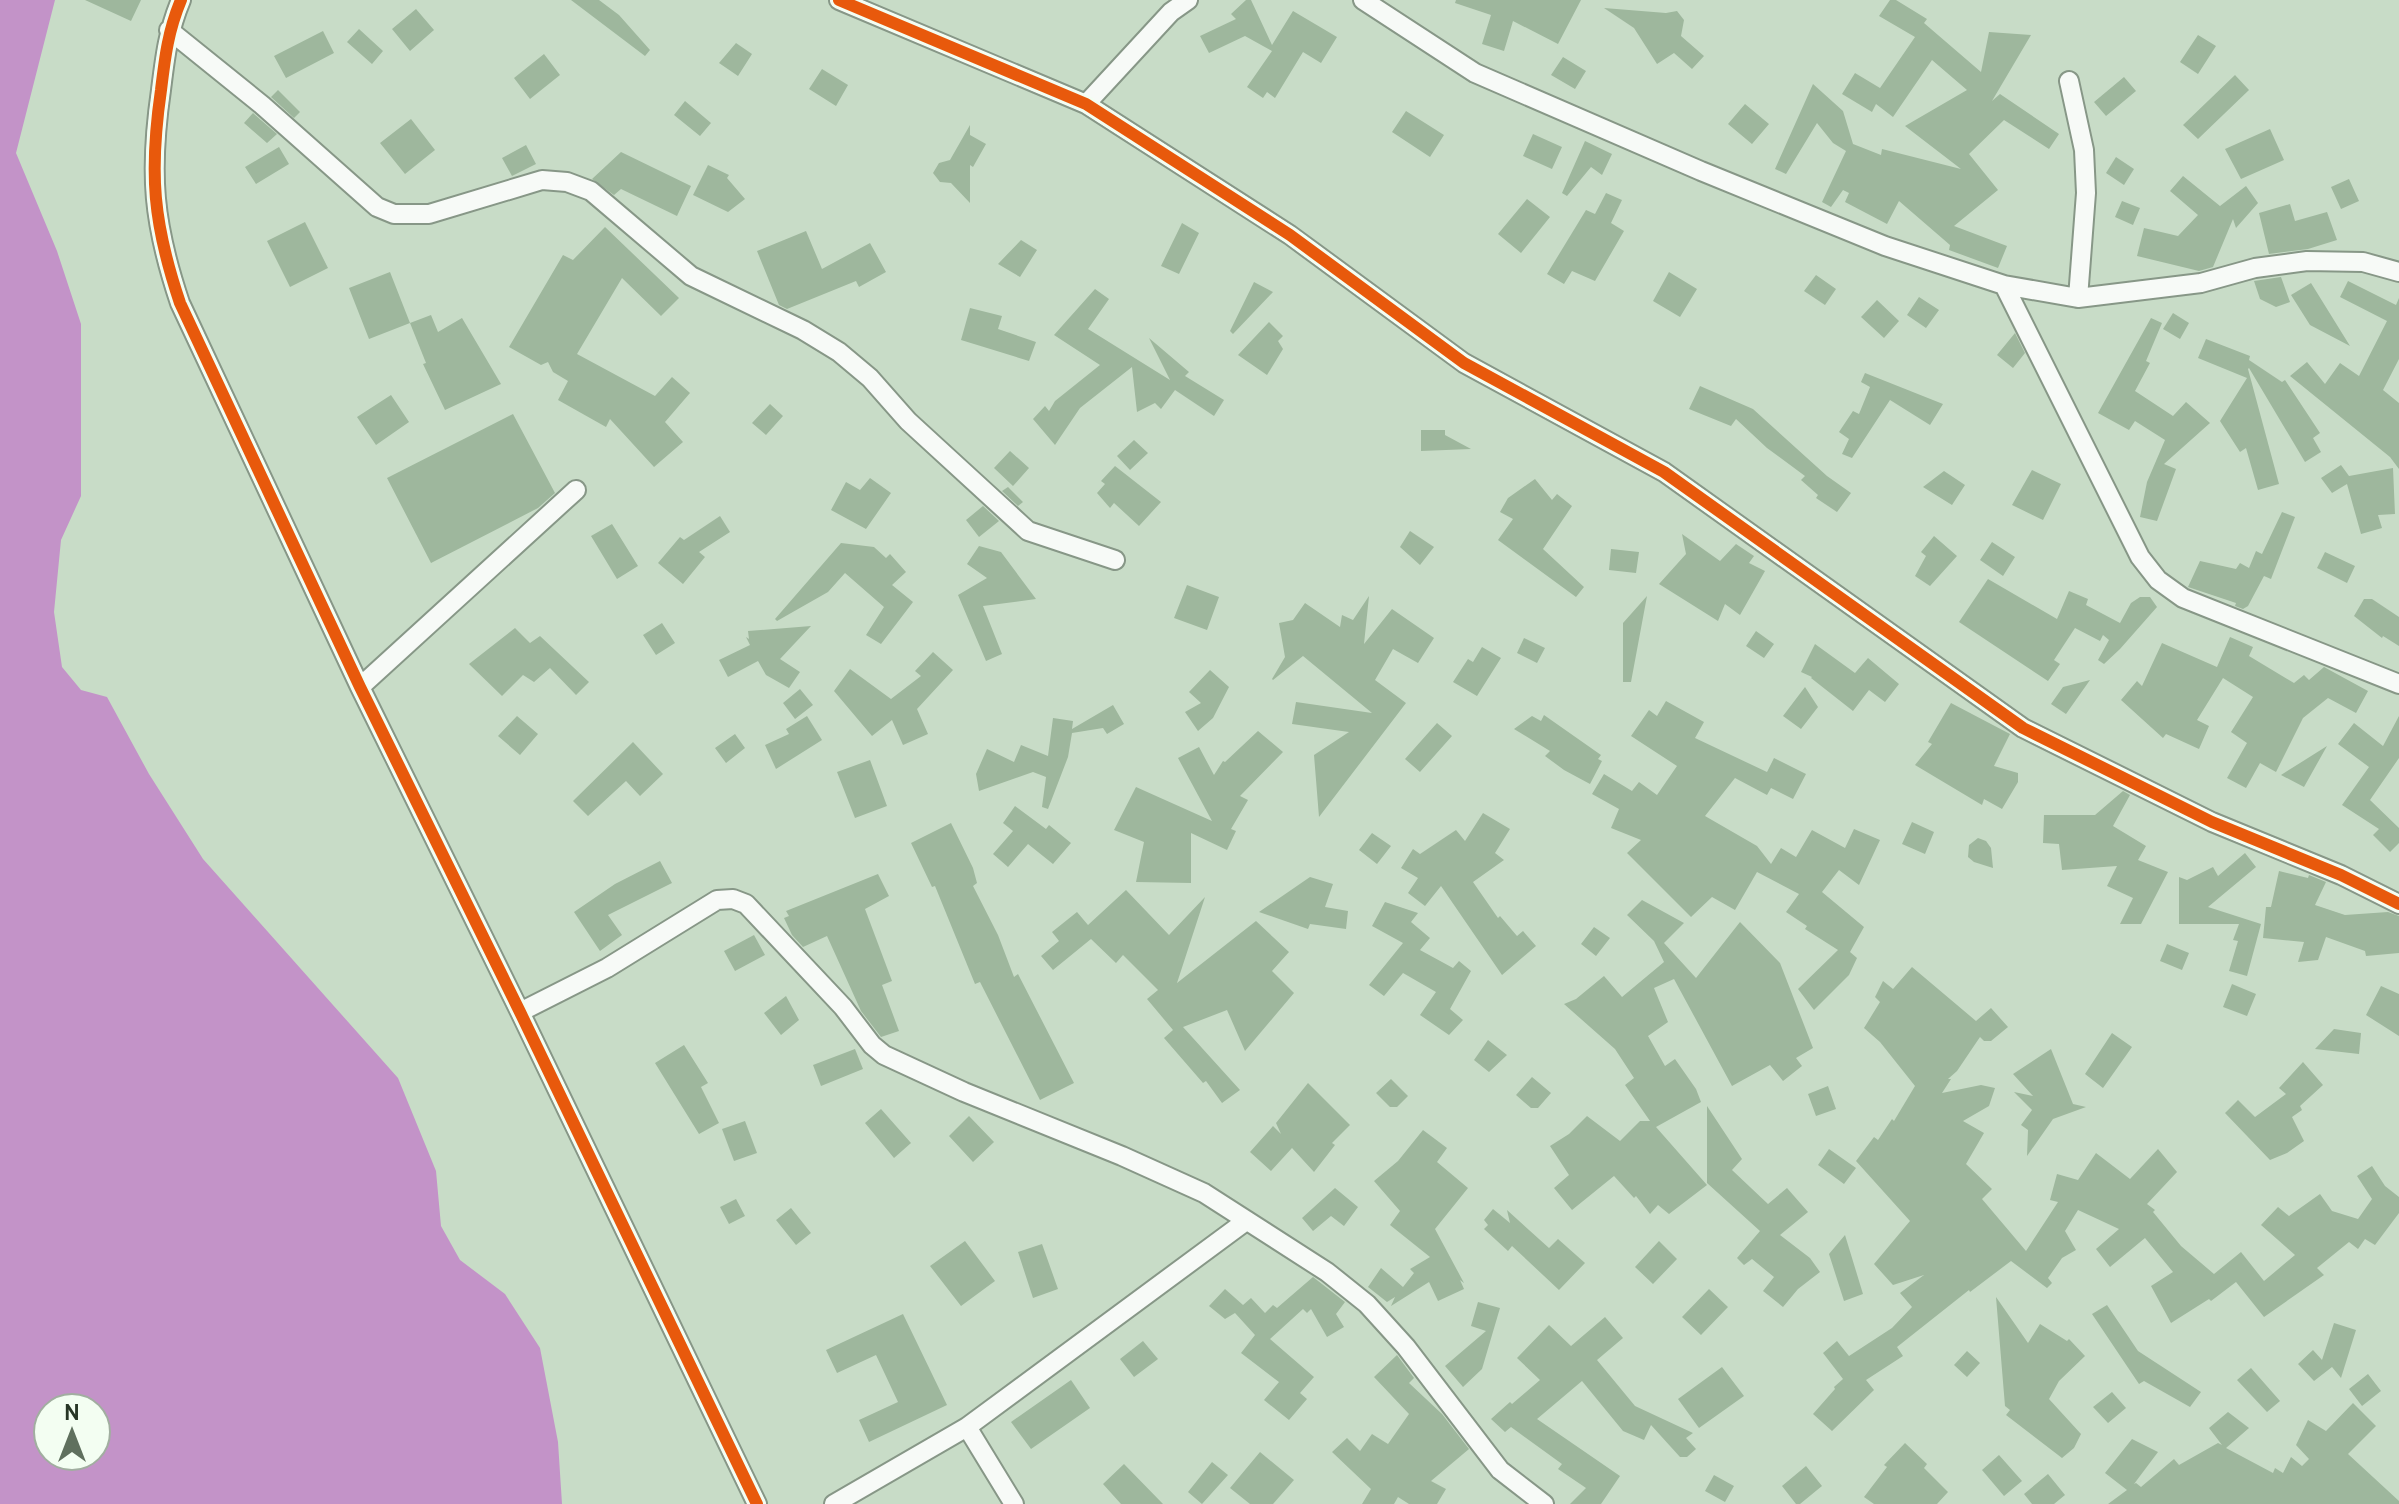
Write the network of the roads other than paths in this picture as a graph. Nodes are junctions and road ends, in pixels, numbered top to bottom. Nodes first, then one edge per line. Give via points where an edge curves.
1 (181, 0) edge
2 (839, 0) edge
3 (1188, 0) edge
4 (1363, 0) edge
5 (169, 30) junction
6 (2069, 81) dead end
7 (1086, 104) junction
8 (2399, 272) edge
9 (2004, 285) junction
10 (2078, 298) junction
11 (576, 490) dead end
12 (1115, 560) dead end
13 (2399, 684) edge
14 (360, 687) junction
15 (2399, 904) edge
16 (520, 1012) junction
17 (1246, 1221) junction
18 (967, 1427) junction
19 (757, 1504) edge
20 (834, 1504) edge
21 (1014, 1504) edge
22 (1544, 1504) edge

1 - 5 street
2 - 7 street
3 - 7 street
4 - 9 street via 1475,73 1885,246
5 - 12 street via 377,207 394,214 429,214 542,180 591,191 691,276 839,352 1028,531
5 - 14 street via 154,141 154,199 165,259 180,303
6 - 10 street via 2084,150 2086,193
7 - 15 street via 1290,235 1464,363 1664,472 2023,728 2212,822
8 - 10 street via 2363,262 2307,261 2201,283
9 - 10 street
9 - 13 street via 2140,557 2158,580 2183,598
11 - 14 street
14 - 16 street
16 - 17 street via 607,968 717,900 733,899 746,904 779,937 884,1055 1204,1193
16 - 19 street
17 - 18 street
17 - 22 street via 1367,1304 1406,1347 1490,1460
18 - 20 street
18 - 21 street

